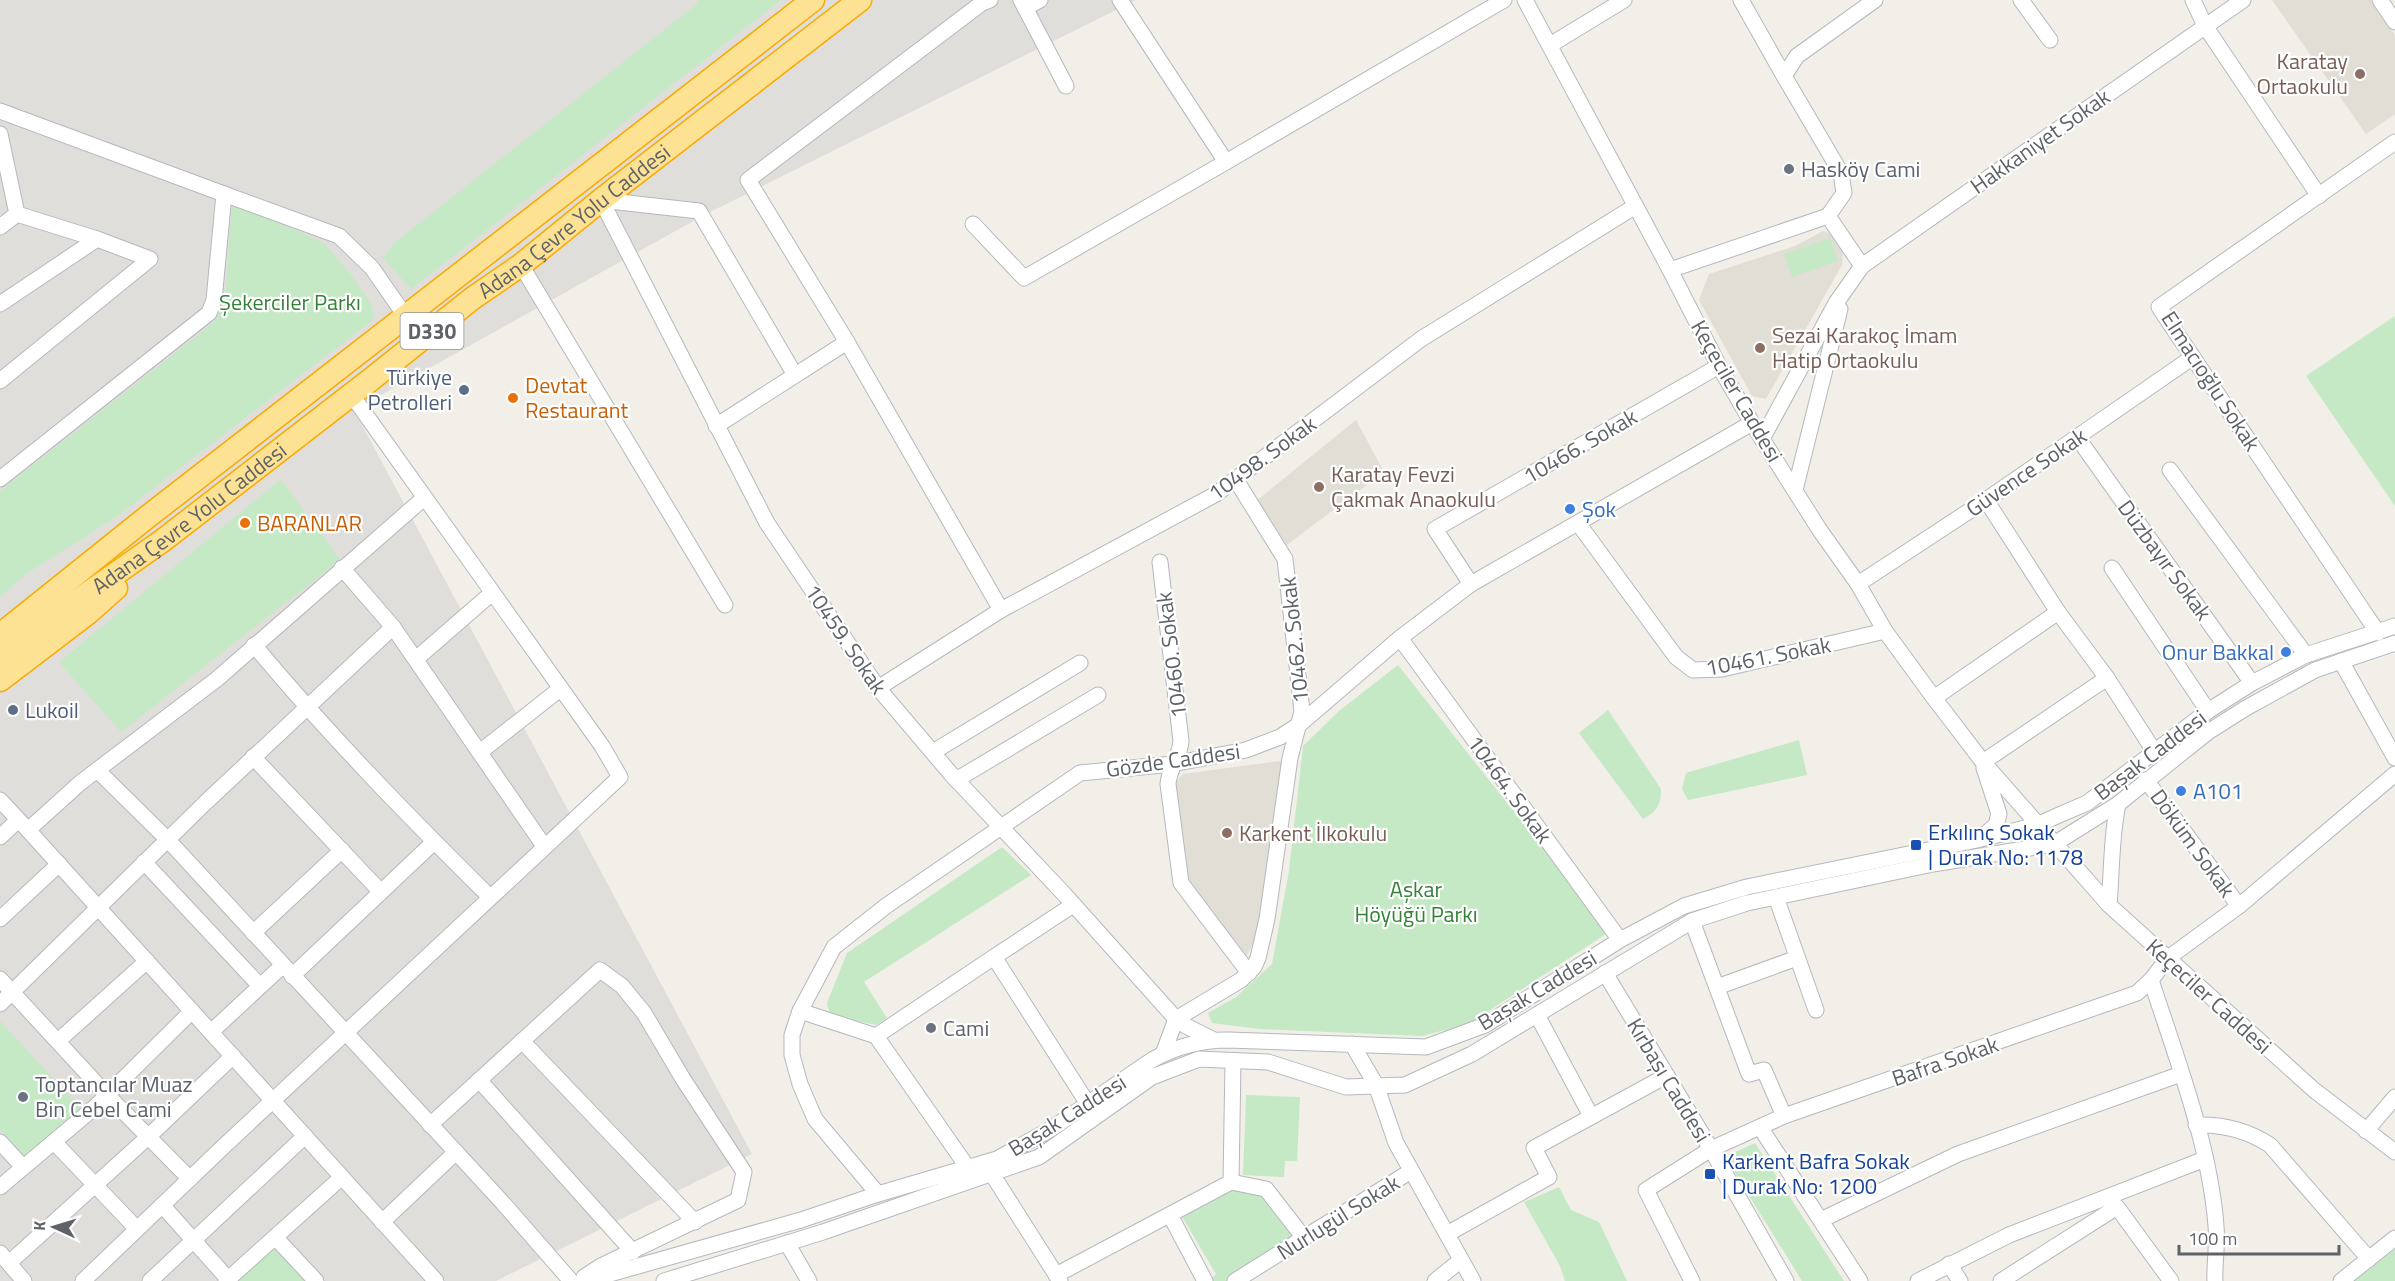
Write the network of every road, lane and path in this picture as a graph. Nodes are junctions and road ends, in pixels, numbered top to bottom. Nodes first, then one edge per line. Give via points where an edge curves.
1 (813, 0) edge
2 (860, 0) edge
3 (990, 0) edge
4 (1040, 0) edge
5 (1120, 0) edge
6 (1504, 0) edge
7 (1525, 0) edge
8 (1624, 0) edge
9 (1741, 0) edge
10 (1875, 0) edge
11 (2021, 0) edge
12 (2193, 0) edge
13 (2243, 0) edge
14 (2380, 0) edge
15 (1023, 4) edge
16 (2395, 21) edge
17 (2205, 26) junction
18 (2050, 40) dead end
19 (1550, 45) junction
20 (1784, 76) junction
21 (1066, 86) dead end
22 (0, 111) edge
23 (0, 134) edge
24 (2395, 142) edge
25 (1226, 162) junction
26 (224, 194) junction
27 (2319, 196) junction
28 (601, 200) junction
29 (1634, 207) junction
30 (17, 214) junction
31 (1828, 216) junction
32 (974, 224) dead end
33 (0, 226) edge
34 (97, 239) junction
35 (521, 265) junction
36 (1862, 266) junction
37 (1670, 270) junction
38 (1845, 289) junction
39 (0, 304) edge
40 (406, 317) junction
41 (846, 342) junction
42 (2193, 357) junction
43 (1719, 366) junction
44 (795, 375) junction
45 (0, 381) edge
46 (351, 394) junction
47 (1752, 423) junction
48 (716, 426) junction
49 (2077, 437) junction
50 (1762, 439) junction
51 (2170, 470) dead end
52 (0, 479) edge
53 (1236, 480) junction
54 (1795, 490) junction
55 (424, 498) junction
56 (1986, 500) junction
57 (146, 518) junction
58 (1578, 523) junction
59 (162, 541) junction
60 (1160, 562) dead end
61 (342, 568) junction
62 (2112, 568) dead end
63 (1471, 584) junction
64 (1858, 584) junction
65 (492, 593) junction
66 (725, 605) dead end
67 (1001, 610) junction
68 (2058, 612) junction
69 (0, 615) edge
70 (2395, 626) edge
71 (393, 627) junction
72 (1885, 631) junction
73 (2378, 633) junction
74 (0, 635) edge
75 (1400, 638) junction
76 (2395, 643) edge
77 (254, 645) junction
78 (2306, 655) junction
79 (0, 659) edge
80 (416, 659) junction
81 (2341, 661) junction
82 (1080, 663) dead end
83 (2107, 678) junction
84 (0, 680) edge
85 (2252, 683) junction
86 (878, 688) junction
87 (560, 689) junction
88 (1098, 695) dead end
89 (1934, 698) junction
90 (306, 708) junction
91 (2208, 711) junction
92 (1300, 724) junction
93 (2154, 751) junction
94 (480, 752) junction
95 (933, 752) junction
96 (253, 758) junction
97 (2395, 758) edge
98 (1983, 762) junction
99 (1172, 764) junction
100 (97, 770) junction
101 (2395, 774) edge
102 (956, 780) junction
103 (2146, 780) junction
104 (0, 800) edge
105 (2118, 804) junction
106 (23, 825) junction
107 (2037, 825) junction
108 (1000, 826) junction
109 (0, 837) edge
110 (167, 839) junction
111 (1977, 840) junction
112 (434, 842) junction
113 (2054, 844) junction
114 (544, 846) junction
115 (342, 850) junction
116 (144, 862) junction
117 (59, 864) junction
118 (381, 892) junction
119 (490, 897) junction
120 (1776, 897) junction
121 (1073, 905) junction
122 (2109, 905) junction
123 (2239, 906) junction
124 (98, 907) junction
125 (0, 919) edge
126 (1692, 921) junction
127 (253, 933) junction
128 (1620, 940) junction
129 (994, 957) junction
130 (1797, 958) junction
131 (2168, 958) junction
132 (147, 961) junction
133 (287, 971) junction
134 (1249, 973) junction
135 (1605, 973) junction
136 (0, 979) edge
137 (2151, 980) junction
138 (260, 986) junction
139 (1717, 987) junction
140 (12, 992) junction
141 (0, 1004) edge
142 (1816, 1010) dead end
143 (192, 1011) junction
144 (800, 1011) junction
145 (1537, 1015) junction
146 (1176, 1019) junction
147 (211, 1032) junction
148 (345, 1034) junction
149 (876, 1036) junction
150 (1214, 1040) junction
151 (58, 1041) junction
152 (522, 1041) junction
153 (1352, 1044) junction
154 (1163, 1054) junction
155 (233, 1056) junction
156 (1233, 1060) junction
157 (2181, 1074) junction
158 (1666, 1076) junction
159 (479, 1080) junction
160 (1376, 1085) junction
161 (107, 1095) junction
162 (2395, 1097) edge
163 (273, 1101) junction
164 (1088, 1104) junction
165 (1591, 1116) junction
166 (1785, 1116) junction
167 (430, 1125) junction
168 (2196, 1125) junction
169 (1760, 1126) junction
170 (2366, 1131) junction
171 (305, 1136) junction
172 (148, 1137) junction
173 (0, 1142) edge
174 (54, 1142) junction
175 (1711, 1149) junction
176 (456, 1152) junction
177 (2395, 1152) edge
178 (2205, 1159) junction
179 (23, 1167) junction
180 (968, 1168) junction
181 (1411, 1171) junction
182 (992, 1174) junction
183 (342, 1177) junction
184 (190, 1179) junction
185 (1232, 1182) junction
186 (94, 1186) junction
187 (0, 1187) edge
188 (878, 1194) junction
189 (2114, 1200) junction
190 (162, 1205) junction
191 (1170, 1215) junction
192 (1821, 1220) junction
193 (382, 1222) junction
194 (695, 1222) junction
195 (137, 1230) junction
196 (1447, 1234) junction
197 (275, 1237) junction
198 (1304, 1238) junction
199 (2395, 1238) edge
200 (193, 1240) junction
201 (787, 1243) junction
202 (633, 1252) junction
203 (4, 1258) edge
204 (2369, 1259) junction
205 (1461, 1260) junction
206 (1949, 1264) junction
207 (1058, 1278) edge
208 (1781, 1279) edge
209 (227, 1280) edge
210 (2213, 1280) edge
211 (24, 1281) edge
212 (83, 1281) edge
213 (150, 1281) edge
214 (316, 1281) edge
215 (436, 1281) edge
216 (571, 1281) edge
217 (578, 1281) edge
218 (585, 1281) edge
219 (664, 1281) edge
220 (809, 1281) edge
221 (1205, 1281) edge
222 (1234, 1281) edge
223 (1435, 1281) edge
224 (1473, 1281) edge
225 (1692, 1281) edge
226 (1860, 1281) edge
227 (1918, 1281) edge
228 (1960, 1281) edge
229 (2001, 1281) edge
230 (2171, 1281) edge
231 (2341, 1281) edge

1 - 40 highway, Adana Çevre Yolu Caddesi / D330
2 - 28 highway, Adana Çevre Yolu Caddesi / D330
3 - 41 street via 748,180
4 - 15 street
5 - 25 street
6 - 25 street
7 - 19 street, Keçeciler Caddesi
8 - 19 street
9 - 20 street
10 - 20 street via 1797,56
11 - 18 street
12 - 17 street
13 - 17 street, Hakkaniyet Sokak
14 - 16 street
15 - 21 street
17 - 27 street
17 - 36 street, Hakkaniyet Sokak
19 - 29 street, Keçeciler Caddesi
20 - 31 street via 1841,173 1844,193
22 - 26 street
23 - 30 street
24 - 27 street, Elmacıoğlu Sokak
25 - 32 street via 1024,278
26 - 40 street via 339,236 372,268
26 - 52 street via 214,300 209,313
27 - 42 street, Elmacıoğlu Sokak via 2159,307
28 - 35 highway, Adana Çevre Yolu Caddesi / D330
28 - 44 street via 699,211
28 - 48 street, 10459. Sokak
29 - 37 street, Keçeciler Caddesi
29 - 53 street, 10498. Sokak via 1420,339
30 - 33 street
30 - 34 street
31 - 36 street
31 - 37 street
34 - 39 street
34 - 45 street via 150,259
35 - 46 highway, Adana Çevre Yolu Caddesi / D330
35 - 66 street
36 - 38 street, Hakkaniyet Sokak
37 - 43 street, Keçeciler Caddesi
38 - 50 street, Hakkaniyet Sokak
38 - 54 street, Hakkaniyet Sokak
40 - 57 highway, Adana Çevre Yolu Caddesi / D330
41 - 44 street
41 - 67 street
42 - 49 street, Güvence Sokak
42 - 73 street, Elmacıoğlu Sokak
43 - 47 street, Keçeciler Caddesi
43 - 63 street, 10466. Sokak via 1435,529
44 - 48 street
46 - 55 street
46 - 59 highway, Adana Çevre Yolu Caddesi / D330
47 - 50 street, Keçeciler Caddesi
47 - 58 street, Gözde Caddesi
48 - 86 street, 10459. Sokak via 767,523
49 - 56 street, Güvence Sokak
49 - 85 street, Düzbayır Sokak
50 - 54 street, Keçeciler Caddesi
51 - 78 street
53 - 67 street, 10498. Sokak
53 - 92 street, 10462. Sokak via 1285,559 1302,698
54 - 64 street, Keçeciler Caddesi
55 - 61 street
55 - 65 street
56 - 64 street, Güvence Sokak
56 - 68 street
57 - 69 highway via 77,560
57 - 74 highway, Adana Çevre Yolu Caddesi / D330
58 - 63 street, Gözde Caddesi
58 - 72 street, 10461. Sokak via 1676,657 1693,670 1722,669
59 - 79 highway, Adana Çevre Yolu Caddesi / D330
59 - 84 highway via 88,613
60 - 99 street, 10460. Sokak via 1181,741
61 - 71 street
61 - 77 street
62 - 91 street
63 - 75 street, Gözde Caddesi
64 - 72 street, Keçeciler Caddesi
65 - 80 street
65 - 87 street
67 - 86 street, 10498. Sokak
68 - 83 street
68 - 89 street
70 - 73 street, Başak Caddesi
71 - 80 street
71 - 90 street
72 - 89 street, Keçeciler Caddesi
73 - 78 street, Başak Caddesi
75 - 92 street, Gözde Caddesi
75 - 128 street, 10464. Sokak
76 - 81 street, Başak Caddesi
77 - 90 street
77 - 100 street via 217,679
78 - 85 street, Başak Caddesi
80 - 94 street
81 - 97 street
81 - 103 street, Başak Caddesi via 2315,670 2246,708
82 - 95 street
83 - 93 street
83 - 98 street
85 - 91 street, Başak Caddesi
86 - 95 street, 10459. Sokak
87 - 94 street
87 - 114 street via 620,777
88 - 102 street
89 - 98 street, Keçeciler Caddesi
90 - 96 street
90 - 112 street
91 - 93 street, Başak Caddesi
92 - 99 street, Gözde Caddesi via 1263,745
92 - 134 street, 10462. Sokak via 1290,758 1264,935
93 - 107 street, Başak Caddesi via 2087,803
94 - 114 street
95 - 102 street, 10459. Sokak
96 - 110 street
96 - 115 street
98 - 107 street, Keçeciler Caddesi
98 - 111 street via 1999,814 1996,825
99 - 108 street, Gözde Caddesi via 1080,773
99 - 134 street, 10460. Sokak via 1168,784 1181,883
100 - 106 street
100 - 110 street
101 - 123 street, Bafra Sokak
102 - 108 street, 10459. Sokak
103 - 105 street, Başak Caddesi
103 - 123 street, Döküm Sokak
104 - 106 street
105 - 113 street, Başak Caddesi
105 - 122 street via 2112,833
106 - 109 street
106 - 117 street
107 - 111 street, Başak Caddesi
107 - 113 street, Keçeciler Caddesi
108 - 121 street, 10459. Sokak
108 - 144 street, Gözde Caddesi via 834,947
110 - 116 street
110 - 127 street
111 - 128 street, Başak Caddesi via 1747,887 1684,906
112 - 118 street
112 - 119 street
113 - 120 street, Başak Caddesi via 1933,864
113 - 122 street, Keçeciler Caddesi
114 - 119 street
115 - 118 street
115 - 127 street
116 - 124 street
116 - 138 street
117 - 124 street
117 - 125 street
118 - 133 street
119 - 148 street
120 - 126 street, Başak Caddesi
120 - 130 street
121 - 129 street
121 - 146 street, 10459. Sokak
122 - 131 street, Keçeciler Caddesi
123 - 131 street, Bafra Sokak
124 - 132 street
124 - 140 street
126 - 135 street, Başak Caddesi
126 - 139 street
127 - 133 street
128 - 153 street, Başak Caddesi via 1485,1025 1426,1047
129 - 149 street
129 - 164 street
130 - 139 street
130 - 142 street
131 - 137 street, Bafra Sokak
131 - 170 street, Keçeciler Caddesi via 2314,1090
132 - 143 street
132 - 151 street
133 - 138 street
133 - 148 street
134 - 146 street, 10462. Sokak
135 - 145 street, Başak Caddesi
135 - 158 street, Kırbaşı Caddesi
136 - 140 street
137 - 157 street
137 - 166 street, Bafra Sokak via 2137,993
138 - 147 street
139 - 166 street via 1749,1074 1764,1070
140 - 141 street
140 - 151 street
143 - 147 street
143 - 161 street
144 - 149 street
144 - 188 street, Gözde Caddesi via 792,1035 792,1055 800,1084 815,1119
145 - 160 street, Başak Caddesi via 1472,1054 1405,1084
145 - 165 street
146 - 150 street, 10459. Sokak
146 - 154 street
147 - 155 street
148 - 163 street
148 - 167 street
149 - 180 street
150 - 153 street, Başak Caddesi
150 - 154 street, Başak Caddesi
151 - 161 street
152 - 159 street
152 - 194 street
152 - 194 street via 600,970 622,986 644,1013 744,1173 738,1200
153 - 160 street
154 - 164 street, Başak Caddesi
155 - 163 street
155 - 172 street
156 - 160 street, Başak Caddesi via 1268,1062 1346,1087
156 - 182 street, Başak Caddesi via 1199,1059 1152,1077 1039,1157
156 - 185 street
157 - 168 street
157 - 192 street via 1958,1154
158 - 165 street
158 - 175 street, Kırbaşı Caddesi
159 - 167 street
159 - 202 street
160 - 181 street via 1396,1143
161 - 172 street
161 - 174 street
162 - 170 street
163 - 171 street
163 - 184 street
164 - 180 street, Başak Caddesi via 997,1159
165 - 196 street via 1534,1148 1549,1177
166 - 169 street, Bafra Sokak
167 - 176 street
168 - 178 street
168 - 204 street via 2232,1128 2270,1145
169 - 175 street, Bafra Sokak
169 - 192 street
170 - 177 street, Keçeciler Caddesi
171 - 183 street
171 - 200 street
172 - 184 street
172 - 186 street
173 - 179 street
174 - 179 street
174 - 186 street
175 - 208 street, Kırbaşı Caddesi
175 - 225 street, Bafra Sokak via 1646,1190
176 - 193 street
176 - 216 street
178 - 189 street
178 - 210 street via 2217,1226
179 - 187 street
180 - 188 street, Başak Caddesi
181 - 196 street
181 - 198 street, Nurlugül Sokak
182 - 201 street, Başak Caddesi
182 - 207 street
183 - 193 street
183 - 197 street
184 - 190 street
185 - 191 street
185 - 198 street via 1266,1189
186 - 195 street
186 - 203 street
188 - 218 street, Başak Caddesi via 801,1220
189 - 206 street via 2009,1235
189 - 229 street
189 - 230 street
190 - 195 street
190 - 200 street
191 - 207 street
191 - 221 street
192 - 226 street
193 - 215 street
194 - 202 street
195 - 212 street
196 - 205 street
197 - 209 street
197 - 214 street
198 - 222 street, Nurlugül Sokak
199 - 204 street
200 - 209 street
200 - 213 street
201 - 219 street, Başak Caddesi
201 - 220 street
202 - 217 street
203 - 211 street
204 - 231 street
205 - 223 street
205 - 224 street
206 - 227 street
206 - 228 street

